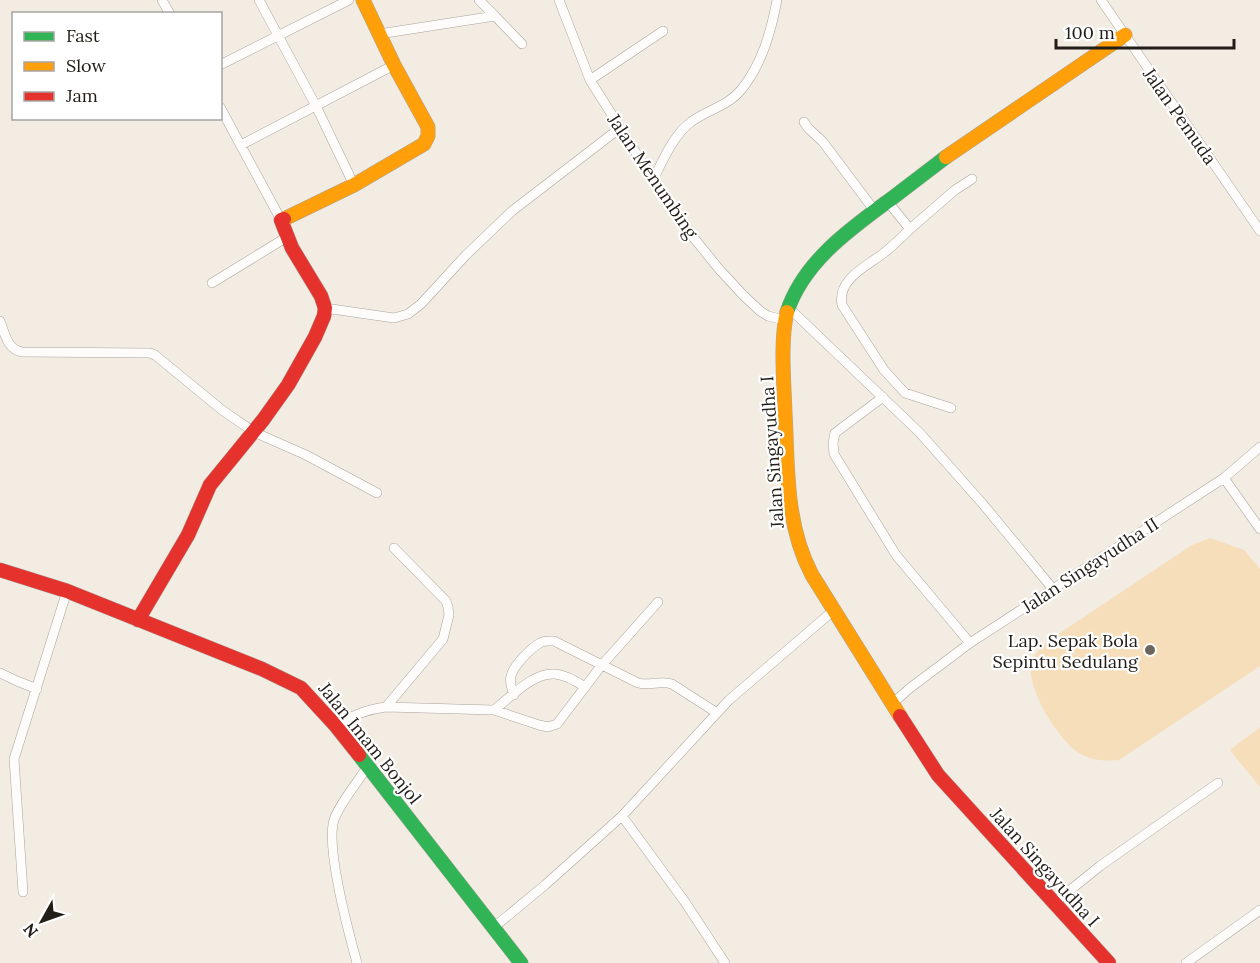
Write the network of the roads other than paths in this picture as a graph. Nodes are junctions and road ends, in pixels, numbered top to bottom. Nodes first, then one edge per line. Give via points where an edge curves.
1 (259, 0) edge
2 (349, 0) edge
3 (363, 0) edge
4 (479, 0) edge
5 (559, 0) edge
6 (777, 0) edge
7 (1101, 0) edge
8 (495, 16) junction
9 (663, 31) dead end
10 (379, 34) junction
11 (1125, 35) junction
12 (278, 37) junction
13 (522, 44) dead end
14 (222, 63) edge
15 (394, 65) junction
16 (590, 80) junction
17 (316, 106) junction
18 (222, 111) edge
19 (804, 122) dead end
20 (620, 128) junction
21 (241, 145) junction
22 (972, 179) dead end
23 (652, 180) junction
24 (354, 185) junction
25 (888, 202) junction
26 (874, 210) junction
27 (281, 220) junction
28 (910, 229) junction
29 (1260, 231) edge
30 (288, 237) junction
31 (212, 283) dead end
32 (325, 308) junction
33 (787, 314) junction
34 (0, 321) edge
35 (883, 397) junction
36 (951, 408) dead end
37 (254, 432) junction
38 (1260, 447) edge
39 (1224, 478) junction
40 (377, 493) dead end
41 (1260, 529) edge
42 (394, 548) dead end
43 (0, 570) edge
44 (1053, 589) junction
45 (67, 591) junction
46 (658, 602) dead end
47 (834, 610) junction
48 (138, 620) junction
49 (970, 643) junction
50 (602, 666) junction
51 (0, 673) edge
52 (585, 687) junction
53 (37, 688) junction
54 (514, 694) junction
55 (892, 704) junction
56 (386, 706) junction
57 (494, 710) junction
58 (717, 713) junction
59 (335, 724) junction
60 (368, 766) junction
61 (1218, 783) dead end
62 (622, 816) junction
63 (23, 892) dead end
64 (1054, 903) junction
65 (1260, 910) edge
66 (493, 928) junction
67 (357, 963) edge
68 (521, 963) edge
69 (725, 963) edge
70 (1109, 963) edge
71 (1186, 963) edge

1 - 12 street
2 - 12 street
3 - 10 street
4 - 8 street
5 - 16 street, Jalan Menumbing
6 - 23 street via 764,51 754,71 728,101 689,123 674,140
7 - 11 street, Jalan Pemuda
8 - 10 street
8 - 13 street
9 - 16 street
10 - 15 street
11 - 25 street, Jalan Singayudha I via 944,158
11 - 29 street, Jalan Pemuda
12 - 14 street
12 - 17 street
15 - 17 street
15 - 24 street via 428,128 427,141
16 - 20 street, Jalan Menumbing
17 - 21 street
17 - 24 street
18 - 21 street
19 - 26 street
20 - 23 street, Jalan Menumbing
20 - 32 street via 512,210 408,314 394,318
21 - 27 street
22 - 28 street
23 - 33 street, Jalan Menumbing via 689,232 743,295 768,316
24 - 27 street
25 - 26 street, Jalan Singayudha I
25 - 28 street
26 - 33 street, Jalan Singayudha I via 831,247 805,278
27 - 30 street
28 - 36 street via 845,284 842,305 884,370 905,393
30 - 31 street
30 - 32 street
32 - 37 street via 310,347
33 - 35 street
33 - 47 street, Jalan Singayudha I via 783,379 794,530 811,573
34 - 37 street via 16,351 155,355
35 - 44 street via 982,503
35 - 49 street via 835,433 834,454 896,555
37 - 40 street
37 - 48 street via 210,485 188,535
38 - 39 street, Jalan Singayudha II
39 - 41 street
39 - 44 street, Jalan Singayudha II
42 - 56 street via 446,601 449,615 443,639
43 - 45 street, Jalan Imam Bonjol
44 - 49 street, Jalan Singayudha II
45 - 48 street, Jalan Imam Bonjol
45 - 53 street
46 - 50 street
47 - 55 street, Jalan Singayudha I
47 - 58 street
48 - 59 street, Jalan Imam Bonjol via 301,688
49 - 55 street, Jalan Singayudha II
50 - 52 street
50 - 54 street via 554,641 540,642 511,675
50 - 58 street via 638,683 672,684
51 - 53 street
52 - 54 street via 556,674 542,675
52 - 57 street via 560,721 548,727
53 - 63 street via 14,759
54 - 57 street
55 - 64 street, Jalan Singayudha I via 938,776
56 - 57 street
56 - 59 street
58 - 62 street
59 - 60 street, Jalan Imam Bonjol
60 - 66 street, Jalan Imam Bonjol
60 - 67 street via 343,802 332,828 339,887
61 - 64 street
62 - 66 street
62 - 69 street
64 - 70 street, Jalan Singayudha I
65 - 71 street
66 - 68 street, Jalan Imam Bonjol

